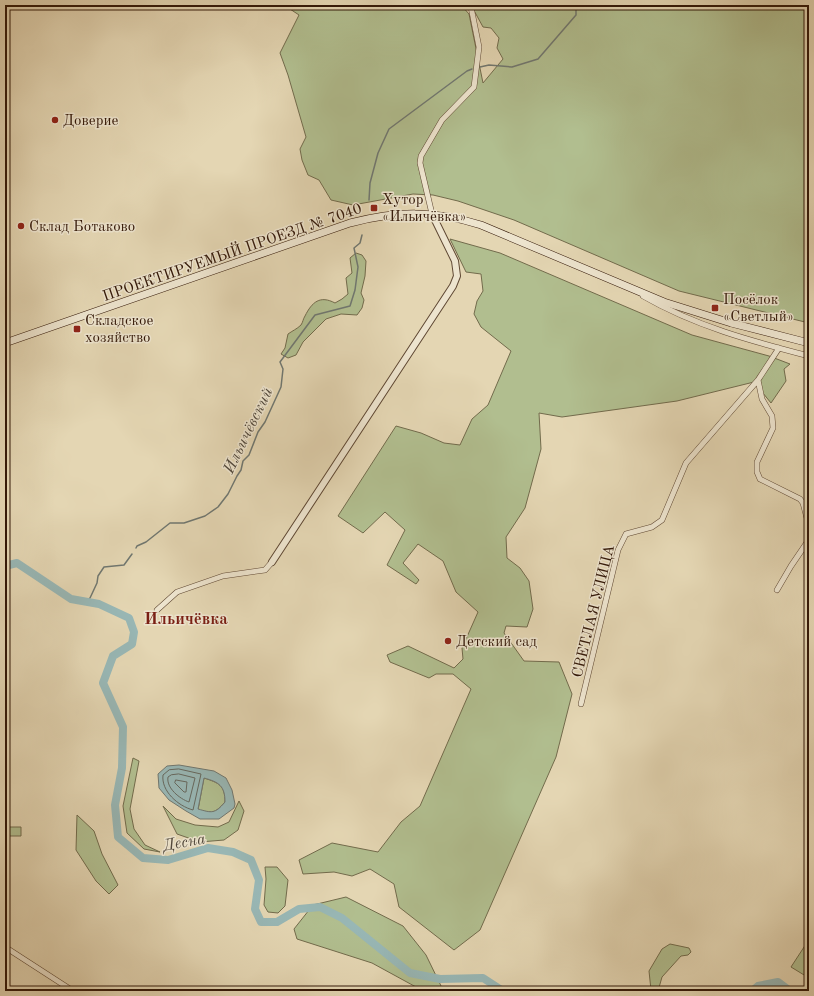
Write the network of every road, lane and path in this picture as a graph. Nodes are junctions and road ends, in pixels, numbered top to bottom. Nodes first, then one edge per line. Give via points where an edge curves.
1 (472, 5) edge
2 (432, 214) junction
3 (632, 289) junction
4 (5, 343) edge
5 (809, 343) edge
6 (779, 348) junction
7 (809, 356) edge
8 (758, 380) junction
9 (809, 526) edge
10 (809, 535) edge
11 (272, 562) joint
12 (777, 590) dead end
13 (157, 610) dead end
14 (581, 704) dead end
15 (5, 947) edge
16 (73, 991) edge

1 - 2 street via 479,47 474,86 442,120 421,156 420,163
2 - 3 main road, ПРОЕКТИРУЕМЫЙ ПРОЕЗД № 7040 via 481,225
2 - 4 main road, ПРОЕКТИРУЕМЫЙ ПРОЕЗД № 7040 via 397,214 350,223
2 - 11 street via 455,261 457,276 453,286
3 - 5 main road, ПРОЕКТИРУЕМЫЙ ПРОЕЗД № 7040 via 695,313
3 - 6 street via 672,312 705,326
6 - 7 street
6 - 8 street, СВЕТЛАЯ УЛИЦА
8 - 9 street via 762,399 772,416 773,428 757,462 757,472 760,479 800,499
8 - 14 street, СВЕТЛАЯ УЛИЦА via 686,463 662,520 652,527 626,534 618,550
10 - 12 street via 808,541
11 - 13 street via 265,570 224,576 177,592
15 - 16 street

